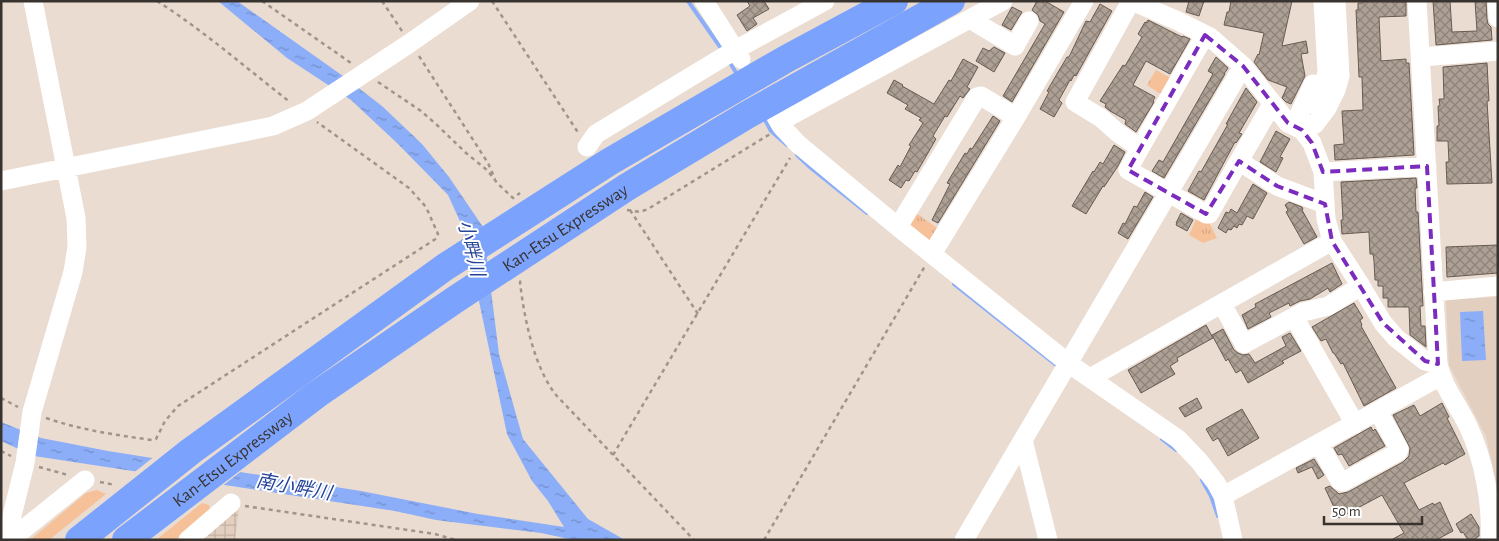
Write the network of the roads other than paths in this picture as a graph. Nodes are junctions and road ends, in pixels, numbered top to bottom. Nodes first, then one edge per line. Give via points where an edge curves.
1 (33, 1) edge
2 (470, 1) edge
3 (704, 1) edge
4 (824, 1) edge
5 (894, 1) edge
6 (1004, 1) edge
7 (1084, 1) edge
8 (1131, 1) edge
9 (1310, 1) edge
10 (1322, 1) edge
11 (1336, 1) edge
12 (1417, 1) edge
13 (1497, 1) edge
14 (960, 10) edge
15 (1498, 18) edge
16 (1029, 21) dead end
17 (1205, 35) junction
18 (1498, 51) edge
19 (739, 55) junction
20 (1421, 57) junction
21 (1243, 66) junction
22 (1272, 104) junction
23 (1016, 117) junction
24 (1302, 130) junction
25 (1140, 148) junction
26 (598, 154) junction
27 (1239, 161) junction
28 (1427, 166) junction
29 (67, 167) junction
30 (1323, 172) junction
31 (1, 180) edge
32 (1169, 193) junction
33 (1325, 204) junction
34 (898, 227) junction
35 (1332, 242) junction
36 (932, 254) junction
37 (1361, 286) junction
38 (1498, 286) edge
39 (1433, 292) junction
40 (1222, 304) junction
41 (1294, 317) junction
42 (1068, 362) junction
43 (1439, 370) junction
44 (1090, 378) junction
45 (1378, 411) junction
46 (1355, 424) junction
47 (1023, 440) junction
48 (1319, 444) junction
49 (86, 480) road end
50 (1223, 496) junction
51 (231, 503) road end
52 (1488, 538) edge
53 (8, 540) edge
54 (79, 540) edge
55 (126, 540) edge
56 (188, 540) edge
57 (964, 540) edge
58 (1048, 540) edge
59 (1234, 540) edge

1 - 29 street
2 - 29 street via 305,112 273,126
3 - 19 street
4 - 19 street
5 - 26 highway, Kan-Etsu Expressway
6 - 14 street
7 - 23 street
8 - 17 street
8 - 25 street via 1075,102
9 - 24 street via 1317,66 1299,115
10 - 24 street via 1327,72 1323,88
11 - 24 street via 1340,76 1327,108 1316,124
12 - 20 street
13 - 15 street
14 - 16 street via 1014,46
14 - 34 street via 779,122 798,144
14 - 55 highway, Kan-Etsu Expressway via 747,115 628,203 456,299 316,395
17 - 21 street
17 - 25 street
18 - 20 street
19 - 26 street via 596,134
20 - 28 street
21 - 22 street
21 - 32 street
22 - 24 street via 1288,122
22 - 27 street
23 - 34 street via 981,96 977,97
23 - 36 street
24 - 30 street via 1312,143
25 - 32 street via 1128,170
26 - 54 highway, Kan-Etsu Expressway via 191,451
27 - 32 street via 1209,214
27 - 33 street via 1277,186
28 - 30 street
28 - 39 street
29 - 31 street
29 - 53 street via 76,218 77,247 73,272 32,415
30 - 33 street
32 - 42 street
33 - 35 street
34 - 36 street
35 - 37 street
35 - 40 street
36 - 42 street
37 - 41 street via 1328,306
37 - 43 street via 1396,338
38 - 39 street
39 - 43 street
40 - 41 street via 1244,344
40 - 44 street
41 - 46 street
42 - 44 street
42 - 47 street
43 - 45 street
43 - 52 street via 1469,427 1479,455 1491,518
44 - 50 street via 1178,439 1199,461
45 - 46 street
45 - 48 street via 1398,452 1343,482
46 - 48 street
47 - 57 street
47 - 58 street
48 - 50 street
49 - 53 street
50 - 59 street
51 - 56 street

